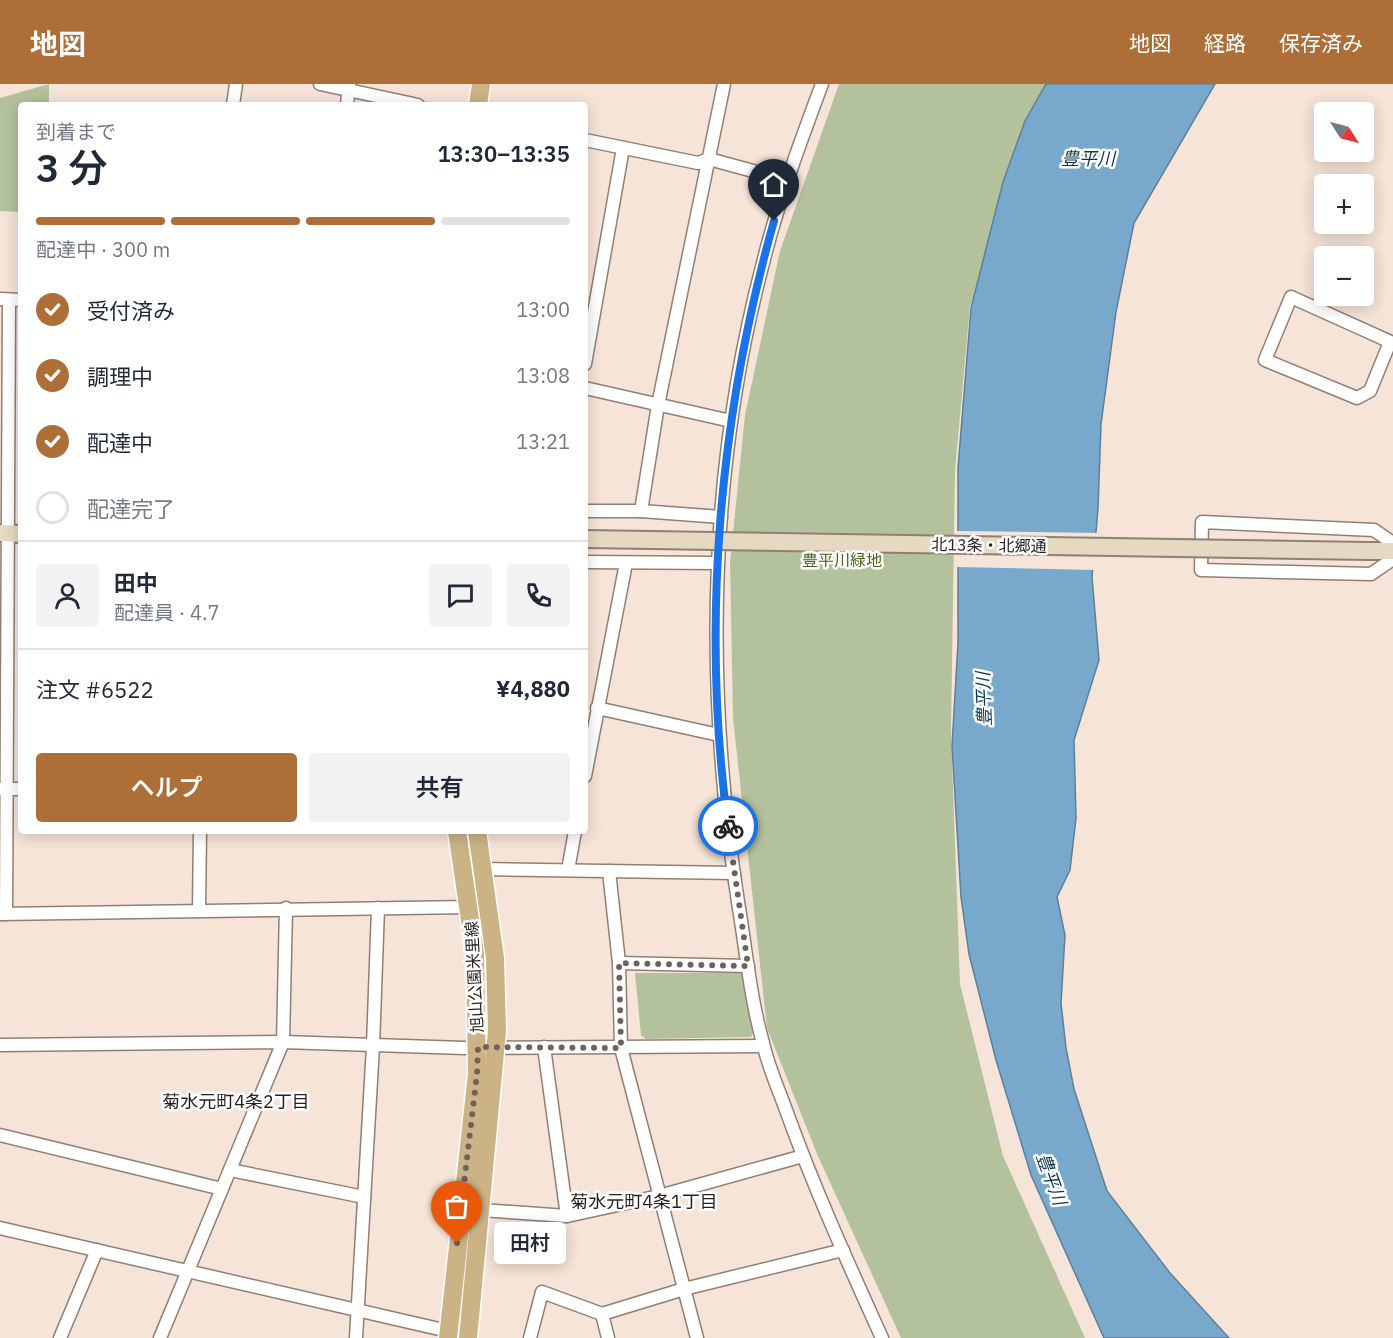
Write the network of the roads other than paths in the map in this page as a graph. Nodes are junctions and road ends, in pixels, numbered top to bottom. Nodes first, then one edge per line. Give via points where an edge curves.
1 (236, 84) edge
2 (320, 84) edge
3 (481, 84) edge
4 (724, 84) edge
5 (822, 84) edge
6 (349, 87) edge
7 (233, 102) edge
8 (347, 102) edge
9 (406, 102) edge
10 (478, 102) edge
11 (588, 141) edge
12 (623, 148) junction
13 (709, 159) junction
14 (786, 180) junction
15 (10, 300) edge
16 (1392, 343) edge
17 (588, 347) edge
18 (588, 389) edge
19 (658, 405) junction
20 (10, 406) edge
21 (731, 421) junction
22 (588, 511) edge
23 (641, 511) junction
24 (721, 517) junction
25 (9, 534) edge
26 (588, 539) edge
27 (1393, 543) edge
28 (1393, 551) edge
29 (1393, 559) edge
30 (588, 562) edge
31 (626, 563) junction
32 (717, 563) junction
33 (3, 665) edge
34 (597, 708) junction
35 (719, 735) junction
36 (588, 759) edge
37 (3, 789) edge
38 (200, 834) edge
39 (458, 834) edge
40 (478, 834) edge
41 (574, 834) edge
42 (484, 869) junction
43 (568, 870) junction
44 (609, 871) junction
45 (734, 873) junction
46 (470, 907) junction
47 (286, 908) junction
48 (378, 908) junction
49 (199, 911) junction
50 (3, 914) edge
51 (619, 963) junction
52 (748, 966) junction
53 (283, 1042) junction
54 (0, 1045) edge
55 (373, 1046) junction
56 (763, 1046) junction
57 (486, 1047) junction
58 (544, 1047) junction
59 (621, 1048) junction
60 (0, 1135) edge
61 (803, 1156) junction
62 (230, 1170) junction
63 (222, 1189) junction
64 (659, 1196) junction
65 (364, 1197) junction
66 (481, 1210) junction
67 (567, 1216) junction
68 (0, 1228) edge
69 (97, 1250) junction
70 (843, 1251) junction
71 (188, 1271) junction
72 (684, 1289) junction
73 (358, 1311) junction
74 (602, 1314) junction
75 (448, 1335) edge
76 (60, 1338) edge
77 (160, 1338) edge
78 (356, 1338) edge
79 (468, 1338) edge
80 (530, 1338) edge
81 (608, 1338) edge
82 (697, 1338) edge
83 (881, 1338) edge

1 - 7 street
2 - 6 street
3 - 10 main road
4 - 13 street
5 - 14 street
6 - 8 street
6 - 9 street
11 - 12 street
12 - 13 street via 698,163
12 - 17 street
13 - 14 street
13 - 19 street
14 - 21 street via 747,330
15 - 20 street
16 - 16 street via 1291,297 1265,360 1356,398 1370,391
18 - 19 street
19 - 21 street
19 - 23 street
20 - 25 street
21 - 24 street
22 - 23 street
23 - 24 street
24 - 32 street
25 - 33 street
26 - 28 street, 北13条・北郷通, bridge
27 - 29 street via 1374,530 1202,522 1201,570 1371,574
30 - 31 street
31 - 32 street
31 - 34 street
32 - 35 street
33 - 37 street
34 - 35 street
34 - 36 street
35 - 45 street
37 - 50 street
38 - 49 street
39 - 46 main road, 旭山公園米里線
40 - 42 main road, 旭山公園米里線
41 - 43 street
42 - 43 street
42 - 57 main road, 旭山公園米里線 via 495,958 497,1031
43 - 44 street
44 - 45 street
44 - 51 street
45 - 52 street
46 - 48 street
46 - 57 main road, 旭山公園米里線
47 - 48 street
47 - 49 street
47 - 53 street
48 - 55 street
49 - 50 street
51 - 52 street
51 - 59 street
52 - 56 street
53 - 54 street
53 - 55 street
53 - 62 street
55 - 57 street
55 - 65 street
56 - 59 street
56 - 61 street
57 - 58 street
57 - 66 main road, 旭山公園米里線 via 495,1076
57 - 75 main road, 旭山公園米里線 via 477,1074
58 - 59 street
58 - 67 street
59 - 64 street
60 - 63 street
61 - 64 street
61 - 70 street
62 - 63 street
62 - 65 street
63 - 71 street
64 - 67 street
64 - 72 street
65 - 73 street
66 - 67 street
66 - 79 main road, 旭山公園米里線
68 - 69 street
69 - 71 street
69 - 76 street
70 - 72 street
70 - 83 street
71 - 73 street
71 - 77 street
72 - 74 street
72 - 82 street
73 - 75 street
73 - 78 street
74 - 80 street via 542,1292
74 - 81 street

